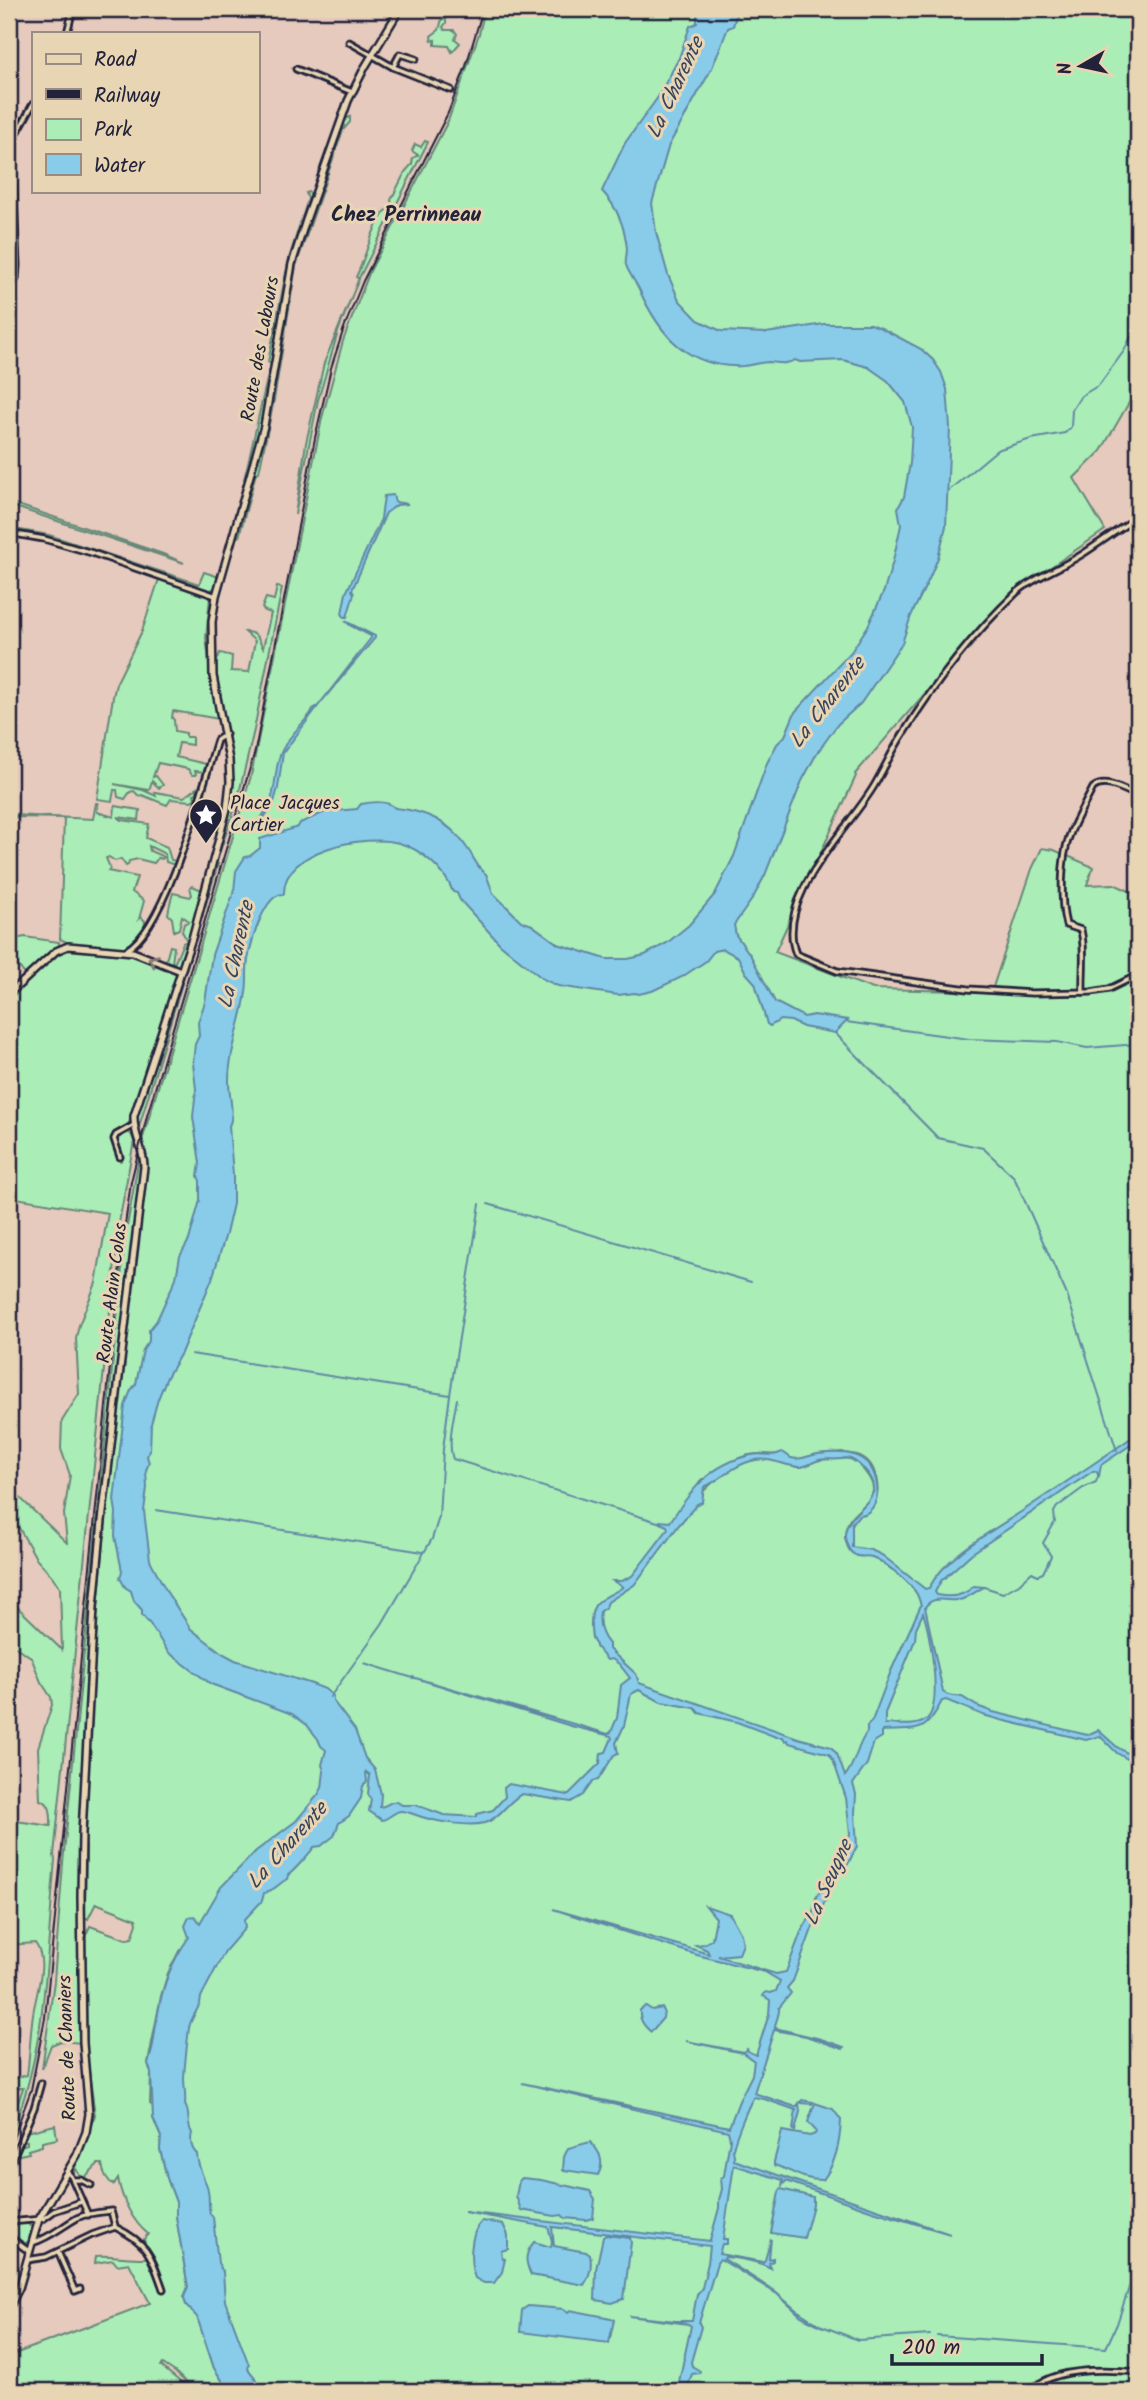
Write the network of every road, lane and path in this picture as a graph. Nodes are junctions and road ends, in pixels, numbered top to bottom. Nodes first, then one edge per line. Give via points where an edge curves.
1 (73, 9) edge
2 (400, 9) edge
3 (67, 32) edge
4 (349, 42) dead end
5 (372, 56) junction
6 (416, 59) dead end
7 (393, 67) junction
8 (296, 69) dead end
9 (451, 90) dead end
10 (352, 92) junction
11 (32, 106) edge
12 (9, 291) edge
13 (1138, 517) edge
14 (9, 533) edge
15 (216, 596) junction
16 (220, 710) joint
17 (226, 734) junction
18 (1138, 796) edge
19 (124, 951) junction
20 (181, 971) junction
21 (1138, 975) edge
22 (1083, 992) junction
23 (9, 994) edge
24 (134, 1125) junction
25 (120, 1157) dead end
26 (82, 1896) joint
27 (41, 2082) dead end
28 (9, 2167) edge
29 (67, 2173) junction
30 (72, 2180) junction
31 (91, 2185) dead end
32 (81, 2202) junction
33 (88, 2215) junction
34 (40, 2219) junction
35 (9, 2222) edge
36 (115, 2227) junction
37 (9, 2237) edge
38 (32, 2242) junction
39 (30, 2252) junction
40 (58, 2252) junction
41 (27, 2260) junction
42 (80, 2289) dead end
43 (163, 2289) dead end
44 (9, 2308) edge
45 (1138, 2372) edge
46 (1030, 2391) edge

1 - 3 street
2 - 5 street, Route des Labours
4 - 5 street
5 - 7 street
5 - 10 street, Route des Labours
6 - 7 street via 400,54
7 - 9 street
8 - 10 street
10 - 15 street, Route des Labours via 296,251 264,426
11 - 12 street via 12,151 17,265
13 - 22 street via 1019,591 969,640 824,855 792,920 796,954 836,971 968,989
14 - 15 street via 92,553
15 - 16 street, Route des Labours via 211,659
16 - 17 street, Route Alain Colas
17 - 19 street via 217,740 173,880 142,938
17 - 20 street, Route Alain Colas via 227,809
18 - 22 street via 1098,784 1067,842 1063,914 1066,925 1081,930 1083,937
20 -> 19 street
19 - 23 street via 68,946
20 - 24 street, Route Alain Colas
21 - 22 street via 1109,989
24 - 25 street via 114,1139
24 - 26 street, Route Alain Colas via 144,1167 96,1574
26 - 29 street, Route de Chaniers via 89,2114 83,2141
27 - 28 street
29 - 30 street
29 - 34 street, Route de Chaniers
30 - 31 street
30 - 32 street
32 - 33 street
32 - 34 street
33 - 36 street via 111,2211
33 - 38 street
34 - 35 street
34 - 38 street, Route de Chaniers
36 - 40 street
36 - 43 street via 135,2236 147,2250
37 - 39 street
38 - 39 street, Route de Chaniers
39 - 41 street, Route de Chaniers
40 - 41 street
40 - 42 street via 75,2291
41 - 44 street, Route de Chaniers
45 - 46 street via 1058,2376

